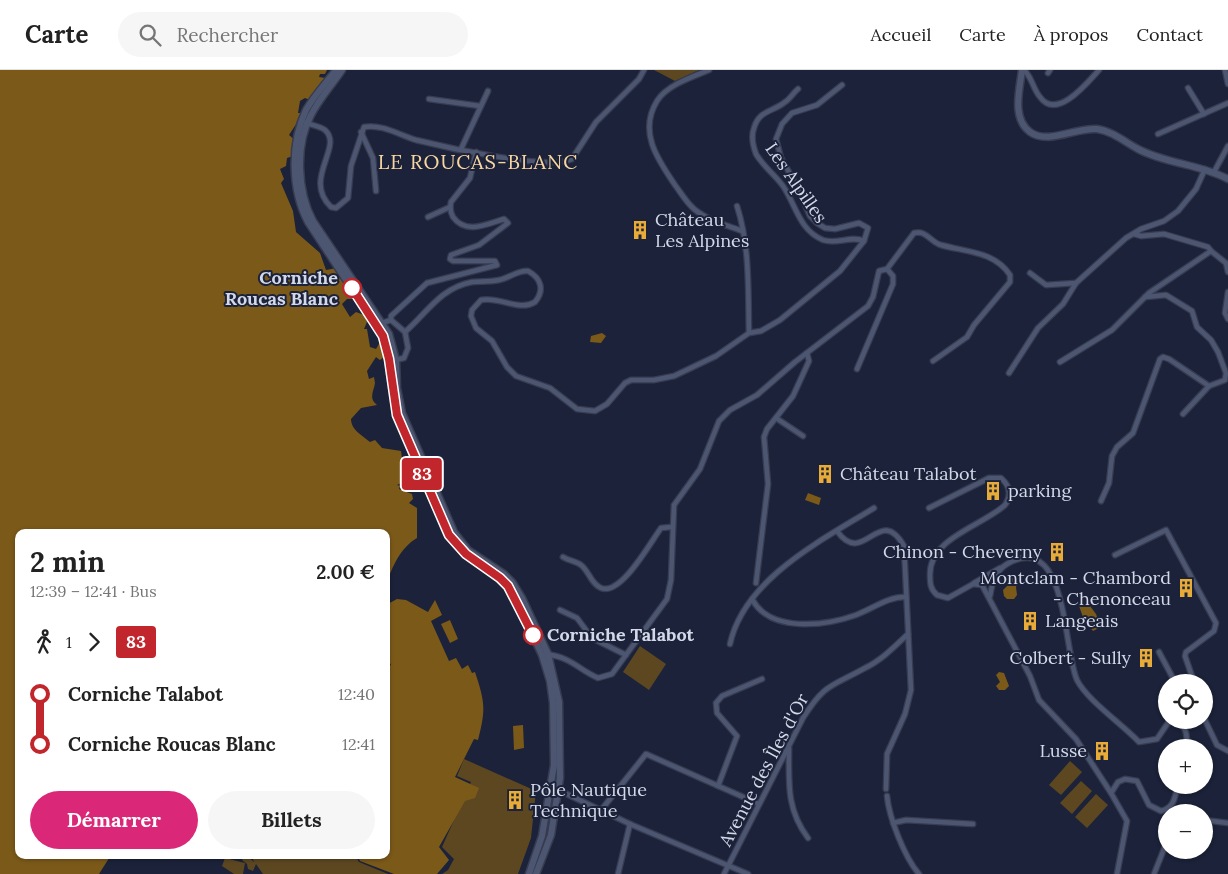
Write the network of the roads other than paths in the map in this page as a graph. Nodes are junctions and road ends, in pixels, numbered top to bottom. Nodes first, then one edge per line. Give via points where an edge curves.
1 (336, 70) edge
2 (342, 70) edge
3 (644, 70) edge
4 (709, 70) edge
5 (1023, 70) edge
6 (1099, 70) edge
7 (1225, 70) edge
8 (842, 84) dead end
9 (1228, 84) edge
10 (1188, 88) dead end
11 (798, 89) dead end
12 (488, 91) dead end
13 (429, 99) dead end
14 (1228, 103) edge
15 (480, 106) junction
16 (1204, 114) junction
17 (304, 122) junction
18 (361, 132) junction
19 (1158, 134) dead end
20 (1228, 146) edge
21 (461, 149) junction
22 (476, 152) junction
23 (1205, 169) junction
24 (1214, 172) junction
25 (1228, 179) edge
26 (376, 191) dead end
27 (737, 206) dead end
28 (450, 207) junction
29 (428, 216) dead end
30 (742, 231) junction
31 (1134, 234) junction
32 (864, 241) junction
33 (1212, 250) junction
34 (886, 268) junction
35 (1228, 272) edge
36 (1030, 274) dead end
37 (1076, 283) junction
38 (1228, 292) edge
39 (1145, 297) junction
40 (1228, 318) edge
41 (391, 320) junction
42 (380, 324) junction
43 (405, 332) junction
44 (748, 333) junction
45 (807, 353) junction
46 (391, 360) junction
47 (933, 361) dead end
48 (795, 362) junction
49 (1060, 362) dead end
50 (858, 369) dead end
51 (804, 370) junction
52 (1009, 373) dead end
53 (1209, 386) junction
54 (1183, 414) dead end
55 (776, 418) junction
56 (803, 436) dead end
57 (1101, 501) dead end
58 (874, 508) dead end
59 (929, 508) dead end
60 (672, 527) junction
61 (837, 531) junction
62 (1115, 555) dead end
63 (564, 558) dead end
64 (1002, 567) junction
65 (756, 583) dead end
66 (973, 584) junction
67 (906, 596) junction
68 (990, 596) junction
69 (752, 598) junction
70 (560, 610) dead end
71 (908, 634) junction
72 (730, 644) dead end
73 (539, 650) junction
74 (1159, 652) dead end
75 (548, 654) junction
76 (626, 655) junction
77 (1171, 674) edge
78 (1191, 674) edge
79 (762, 679) dead end
80 (1164, 729) edge
81 (1209, 729) edge
82 (788, 746) junction
83 (1228, 751) edge
84 (718, 786) junction
85 (555, 788) junction
86 (886, 789) dead end
87 (1111, 793) junction
88 (1176, 794) edge
89 (887, 796) dead end
90 (759, 804) junction
91 (602, 809) junction
92 (1213, 821) edge
93 (893, 823) junction
94 (1228, 823) edge
95 (630, 824) junction
96 (973, 824) dead end
97 (808, 838) dead end
98 (1160, 859) edge
99 (728, 866) junction
100 (529, 874) edge
101 (536, 874) edge
102 (618, 874) edge
103 (724, 874) edge
104 (748, 874) edge
105 (919, 874) edge
106 (1117, 874) edge
107 (1154, 874) edge

1 - 17 main road via 312,101
2 - 17 main road
3 - 22 street via 596,122 566,162 536,162
4 - 30 street via 661,96 651,118 650,140 658,159 688,204 709,218
5 - 6 street via 1040,97 1052,104 1071,99
5 - 23 main road via 1019,110 1021,121 1029,132 1044,136 1100,130 1153,156
7 - 9 street
8 - 32 street, Les Alpilles via 817,106 792,113 785,119 776,139 781,158 796,182 810,216 825,228 864,225 868,228
10 - 16 street
11 - 32 street, Les Alpilles via 785,102 769,109 757,120 753,132 756,153 783,187 808,230 833,242
12 - 15 street
13 - 15 street
14 - 16 street
15 - 21 street
16 - 19 street
17 - 18 street via 329,134 330,146 319,183 326,203 336,208 348,198 351,166
17 - 42 main road via 301,181 308,211
18 - 21 street via 366,127 382,127 414,139
18 - 26 street via 373,158
20 - 24 street
21 - 22 street
22 - 28 street via 470,178 453,198
23 - 24 main road
23 - 31 street via 1196,189 1178,211
24 - 25 main road
27 - 30 street
28 - 29 street
28 - 41 street via 458,223 467,228 504,219 508,221 480,245 450,257 453,261 495,261 497,266 427,283
30 - 44 street via 748,283
31 - 33 street via 1164,234
31 - 37 street via 1110,250
32 - 44 street via 840,271 780,320 761,331
33 - 35 street via 1226,263
33 - 39 street
34 - 45 street via 877,274 873,298 868,306
34 - 47 street via 914,233 920,232 938,244 986,255 1006,269 1010,276 1010,282 967,337
34 - 50 street via 893,276 893,284
36 - 37 street via 1046,285
37 - 52 street via 1062,304 1038,328
38 - 40 street via 1225,313
39 - 49 street via 1112,330
39 - 53 street via 1166,295 1195,315 1197,327 1211,340 1226,373 1225,380
41 - 42 street
41 - 43 street
42 - 46 main road
42 - 46 main road via 389,334
43 - 44 street via 448,290 473,282 498,281 528,271 538,278 541,285 542,290 535,302 524,306 493,299 481,300 472,310 473,322 492,341 507,368 516,376 550,388 577,409 587,412 601,408 631,380 674,376 716,356
43 - 46 street via 407,353 404,358
45 - 48 street
45 - 51 street via 809,361
46 - 73 main road via 397,415 449,535 466,554 508,586
46 - 75 main road via 402,413 454,532 468,550 512,582
48 - 51 street via 801,363
48 - 60 street via 757,395 730,410 719,421 700,469 676,499
51 - 55 street via 793,396
53 - 54 street
53 - 57 street via 1169,359 1160,359 1134,433 1112,456 1109,483
55 - 56 street
55 - 65 street via 764,437 768,484
58 - 61 street
59 - 66 street via 989,478 1001,478 1006,484 1010,491 1005,504 946,543 931,559 930,582 937,595 952,597
60 - 63 street via 661,528 623,581 614,588 598,586 582,566
60 - 76 street via 671,580 667,599
61 - 67 street via 852,545 880,531 891,532 899,538 904,546
61 - 69 street via 780,572
62 - 78 street via 1166,530 1216,623 1214,631 1186,652
64 - 66 street
64 - 68 street via 992,583
64 - 80 street via 1025,558 1050,570 1058,586 1078,680 1086,693 1139,742 1157,740
66 - 68 street via 982,585
67 - 69 street via 847,618 800,623 770,618 756,607
67 - 71 street
68 - 87 street via 1039,700 1076,739
69 - 72 street via 733,631
70 - 76 street via 577,618 592,638
71 - 82 street, Avenue des Îles d'Or via 877,661 823,691 802,718
71 - 86 street via 910,697 887,754
73 - 75 street
73 - 85 main road via 550,681 553,702
74 - 77 street
75 - 76 street via 562,656 598,678 612,674
75 - 85 main road via 559,702
79 - 84 street via 722,696 716,703 717,713 737,736
81 - 83 street via 1217,745
82 - 90 street, Avenue des Îles d'Or
82 - 97 street via 792,810
84 - 90 street
84 - 91 street via 646,754
85 - 91 street
85 - 100 main road
85 - 101 main road via 551,835
87 - 88 street via 1118,782 1125,779 1137,781 1149,805 1161,811 1168,810
87 - 106 street via 1126,816 1127,825
89 - 93 street
90 - 99 street, Avenue des Îles d'Or
91 - 95 street
92 - 94 street
93 - 96 street via 906,820
93 - 105 street via 912,866
95 - 99 street
95 - 102 street
98 - 107 street
99 - 103 street, Avenue des Îles d'Or
99 - 104 street

